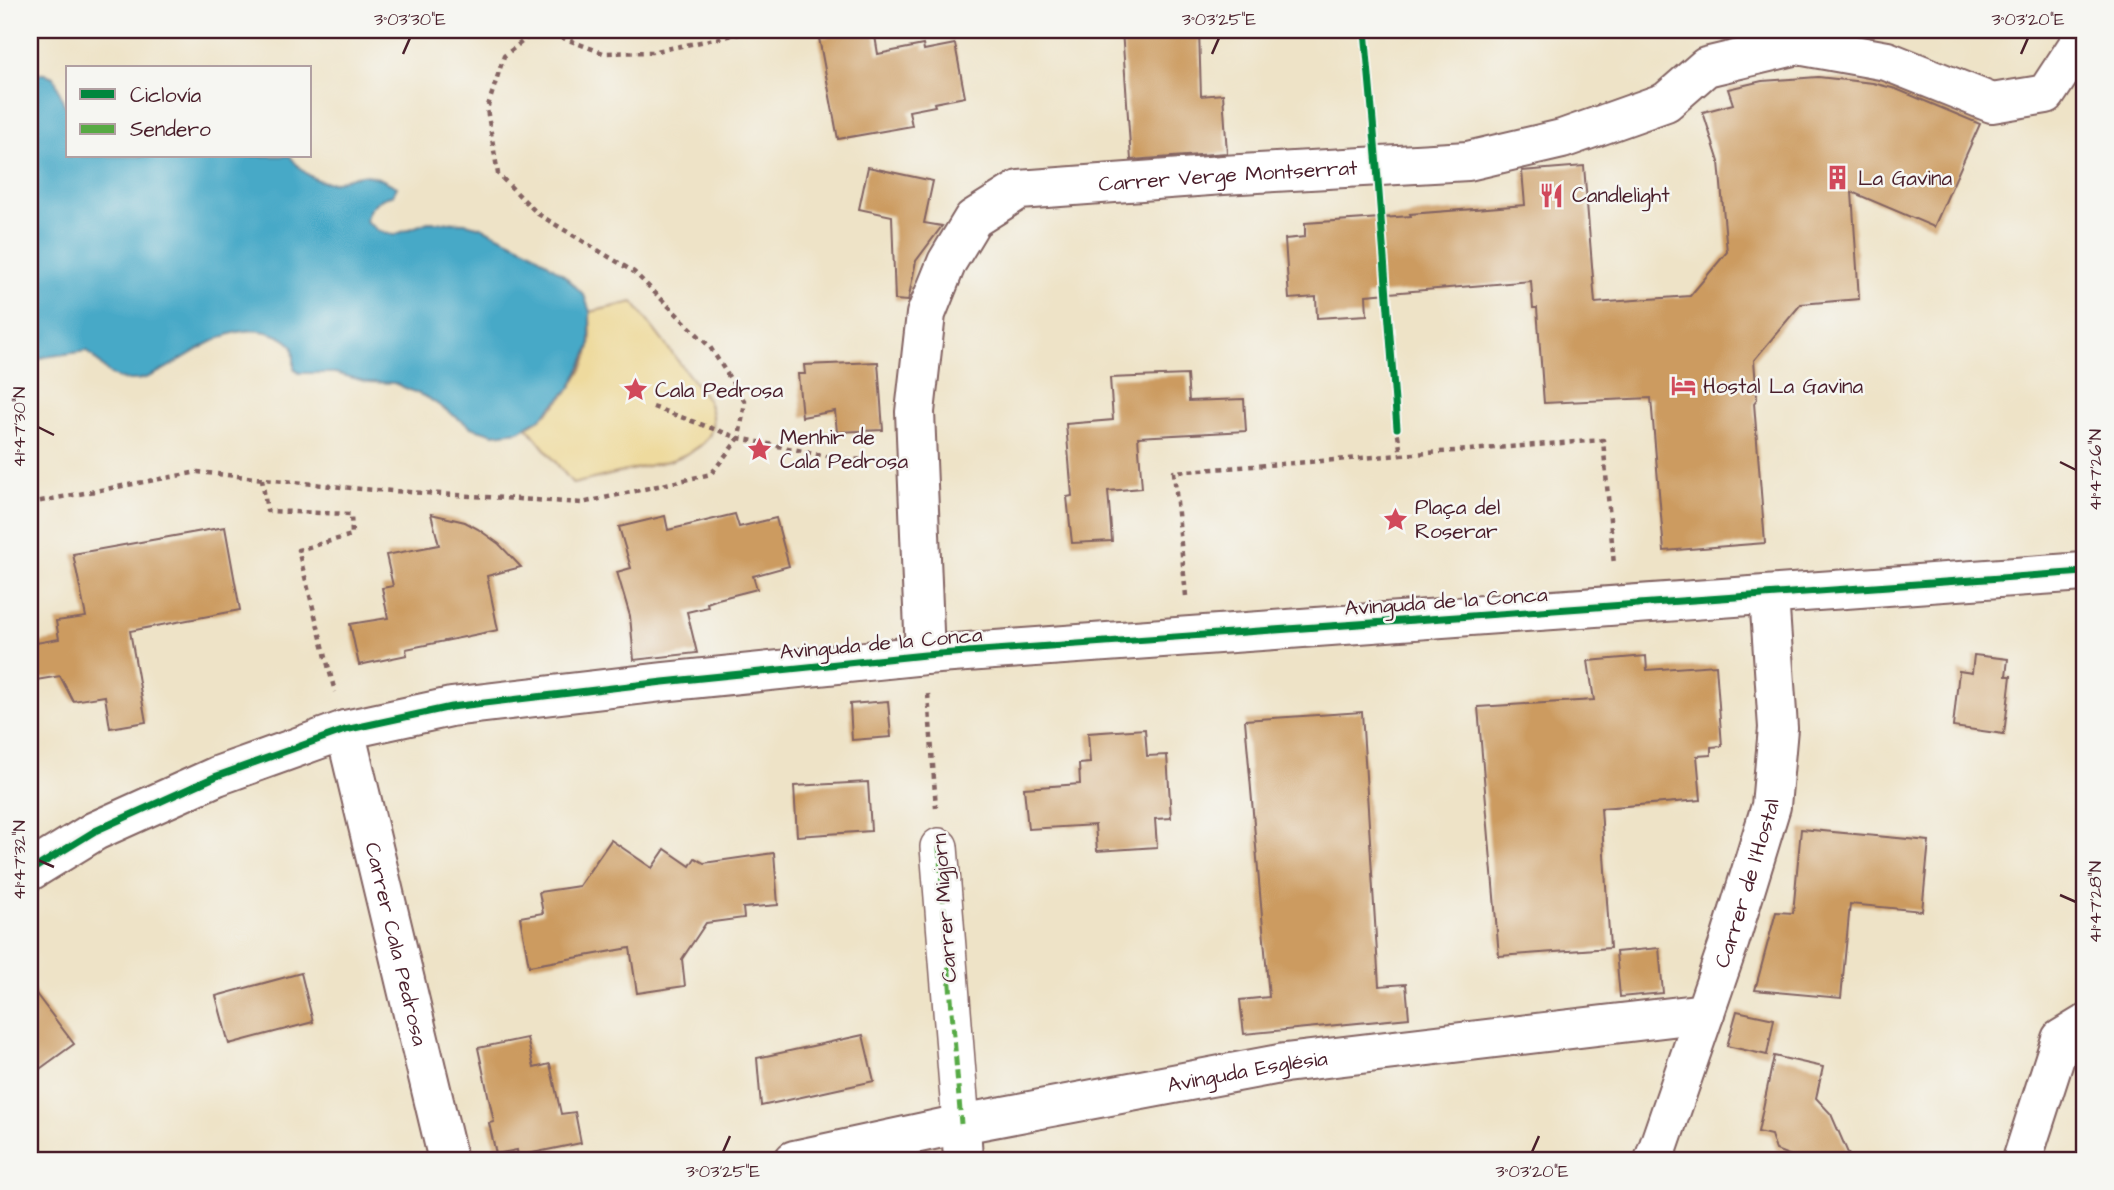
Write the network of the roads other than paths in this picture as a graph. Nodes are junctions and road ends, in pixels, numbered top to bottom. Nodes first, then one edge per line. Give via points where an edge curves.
1 (2084, 36) edge
2 (2084, 572) edge
3 (1769, 595) junction
4 (925, 655) junction
5 (345, 730) junction
6 (939, 847) road end
7 (30, 871) edge
8 (1705, 1013) junction
9 (2084, 1025) edge
10 (962, 1142) edge
11 (448, 1160) edge
12 (794, 1160) edge
13 (1654, 1160) edge
14 (2022, 1160) edge

1 - 4 street, Carrer Verge Montserrat via 2046,94 1992,103 1887,61 1798,45 1706,67 1666,102 1562,139 1468,161 1019,190 973,219 947,262 926,314 915,425
2 - 3 street, Avinguda de la Conca
3 - 4 street, Avinguda de la Conca
3 - 8 street, Carrer de l'Hostal via 1778,728 1771,806
4 - 5 street, Avinguda de la Conca via 451,707
5 - 7 street, Avinguda de la Conca via 217,776 95,831
5 - 11 street, Carrer Cala Pedrosa
6 - 10 street, Carrer Migjorn
8 - 10 street, Avinguda Església via 1285,1063
8 - 13 street, Carrer de l'Hostal
9 - 14 street via 2061,1039
10 - 12 street, Avinguda Església

